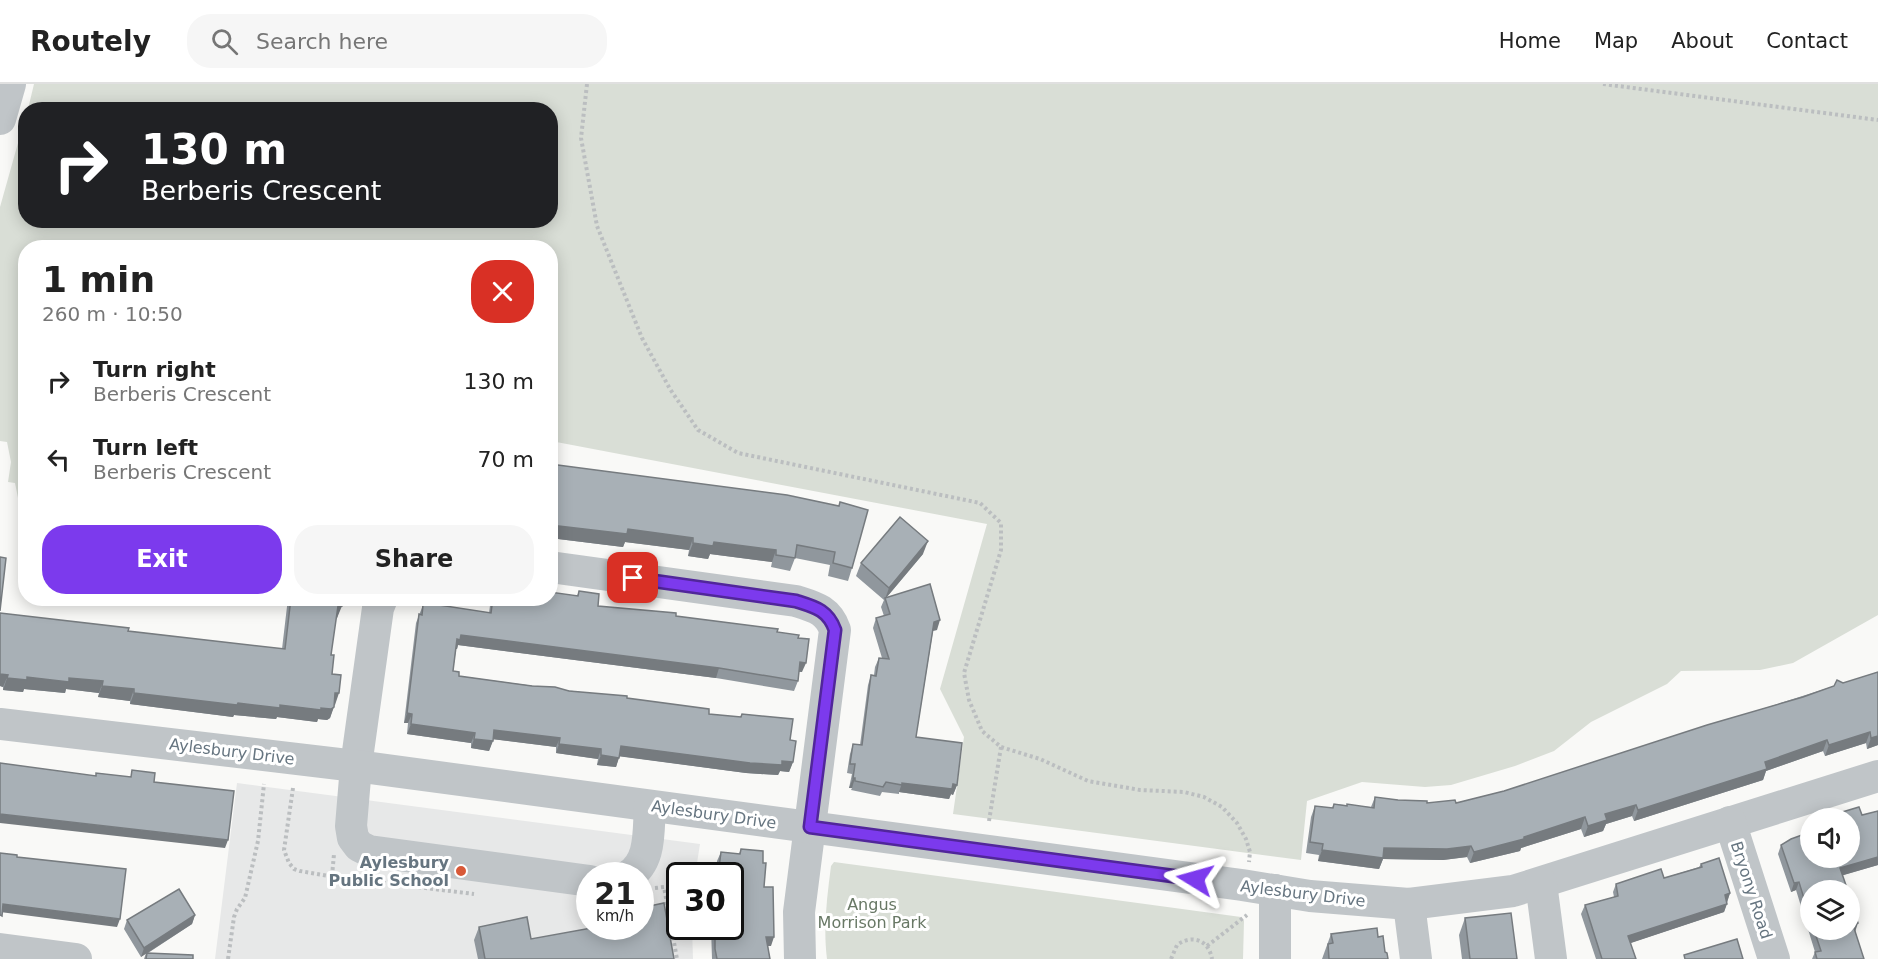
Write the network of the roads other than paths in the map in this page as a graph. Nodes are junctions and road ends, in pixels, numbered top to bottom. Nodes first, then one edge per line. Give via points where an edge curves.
1 (10, 84) edge
2 (0, 119) edge
3 (558, 568) edge
4 (379, 606) edge
5 (0, 724) edge
6 (356, 766) junction
7 (1878, 777) edge
8 (650, 806) junction
9 (1731, 822) junction
10 (810, 827) junction
11 (643, 862) edge
12 (576, 879) edge
13 (1540, 883) junction
14 (1275, 890) junction
15 (1409, 904) junction
16 (0, 949) edge
17 (76, 959) edge
18 (800, 959) edge
19 (1275, 959) edge
20 (1416, 959) edge
21 (1551, 959) edge
22 (1774, 959) edge

1 - 2 street
3 - 10 street via 796,601 826,613 835,630
4 - 6 street
5 - 6 street, Aylesbury Drive
6 - 8 street, Aylesbury Drive
6 - 12 street via 351,826 359,846 369,851
7 - 9 street, Aylesbury Drive
8 - 10 street, Aylesbury Drive
8 - 11 street
9 - 13 street, Aylesbury Drive
9 - 22 street, Bryony Road
10 - 14 street, Aylesbury Drive
10 - 18 street via 799,912
13 - 15 street, Aylesbury Drive via 1513,891
13 - 21 street
14 - 15 street, Aylesbury Drive
14 - 19 street
15 - 20 street
16 - 17 street

